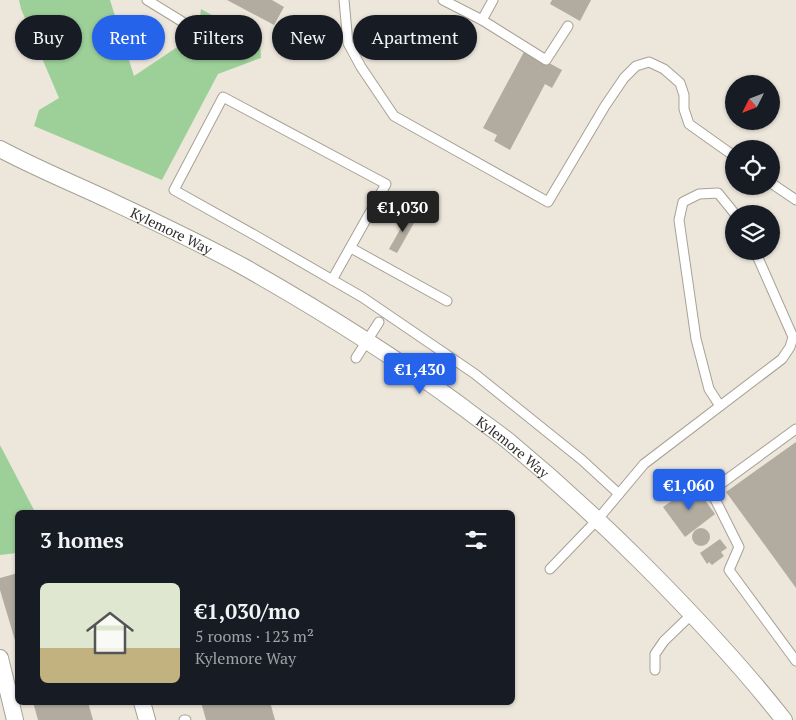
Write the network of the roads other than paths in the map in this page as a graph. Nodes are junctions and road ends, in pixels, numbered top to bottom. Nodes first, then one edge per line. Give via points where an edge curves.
1 (147, 0) edge
2 (344, 0) edge
3 (443, 0) edge
4 (494, 0) edge
5 (175, 17) edge
6 (482, 20) junction
7 (568, 26) dead end
8 (0, 149) edge
9 (725, 150) edge
10 (780, 189) edge
11 (796, 200) edge
12 (728, 205) edge
13 (350, 248) junction
14 (759, 260) edge
15 (332, 280) junction
16 (447, 301) dead end
17 (379, 322) dead end
18 (795, 337) edge
19 (367, 341) junction
20 (356, 358) dead end
21 (720, 406) junction
22 (796, 429) edge
23 (619, 494) junction
24 (598, 519) junction
25 (550, 569) dead end
26 (692, 614) junction
27 (0, 658) edge
28 (796, 661) edge
29 (655, 670) dead end
30 (143, 705) edge
31 (16, 720) edge
32 (147, 720) edge
33 (784, 720) edge

1 - 5 lane
2 - 9 lane via 348,43 394,116 548,202 624,78 636,66 649,62 664,69 680,83 689,124
3 - 6 lane
4 - 6 lane
6 - 7 lane via 546,60
8 - 19 street, Kylemore Way via 192,240
10 - 11 lane
12 - 21 lane via 718,193 699,194 683,202 679,220 696,339 709,389
13 - 15 lane
13 - 15 lane via 386,184 223,97 174,190
13 - 16 lane
14 - 18 lane
15 - 23 lane via 475,374
17 - 19 lane
18 - 21 lane via 782,359
19 - 20 lane
19 - 24 street, Kylemore Way via 507,440
21 - 23 lane via 644,464
22 - 28 lane via 711,491 739,547 730,570
23 - 24 lane
24 - 25 lane
24 - 26 street, Kylemore Way
26 - 29 lane via 655,654
26 - 33 street, Kylemore Way
27 - 31 street
30 - 32 street

